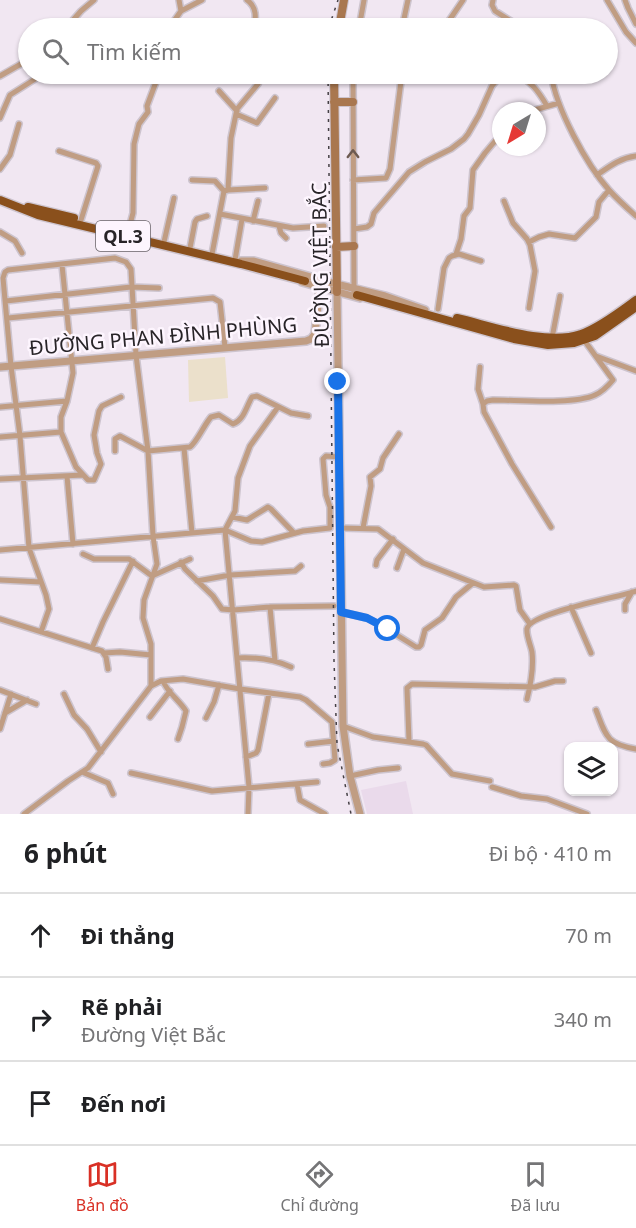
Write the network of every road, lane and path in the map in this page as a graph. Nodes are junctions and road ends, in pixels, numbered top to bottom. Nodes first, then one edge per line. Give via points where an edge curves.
1 (94, 0) edge
2 (179, 0) edge
3 (202, 0) edge
4 (247, 0) edge
5 (344, 0) edge
6 (364, 0) edge
7 (408, 0) edge
8 (463, 0) edge
9 (493, 0) edge
10 (607, 0) edge
11 (625, 0) edge
12 (181, 11) junction
13 (75, 18) edge
14 (176, 18) edge
15 (256, 18) edge
16 (341, 18) edge
17 (360, 18) edge
18 (404, 18) edge
19 (451, 18) edge
20 (506, 18) edge
21 (618, 18) edge
22 (618, 19) edge
23 (636, 24) edge
24 (636, 43) edge
25 (18, 66) edge
26 (0, 76) edge
27 (27, 84) edge
28 (155, 84) edge
29 (258, 84) edge
30 (334, 84) edge
31 (353, 84) edge
32 (401, 84) edge
33 (494, 84) edge
34 (530, 84) edge
35 (554, 84) edge
36 (219, 91) dead end
37 (0, 93) edge
38 (9, 95) junction
39 (275, 98) dead end
40 (334, 102) junction
41 (353, 102) junction
42 (560, 103) junction
43 (547, 106) joint
44 (236, 112) junction
45 (0, 118) edge
46 (19, 124) dead end
47 (492, 145) edge
48 (58, 151) dead end
49 (636, 156) edge
50 (0, 169) edge
51 (597, 175) junction
52 (192, 180) dead end
53 (353, 180) junction
54 (265, 188) dead end
55 (226, 190) junction
56 (609, 190) junction
57 (174, 198) dead end
58 (258, 201) dead end
59 (504, 201) dead end
60 (4, 202) edge
61 (220, 214) junction
62 (207, 216) dead end
63 (636, 216) edge
64 (242, 219) junction
65 (81, 220) junction
66 (253, 221) junction
67 (279, 226) junction
68 (324, 226) dead end
69 (354, 229) junction
70 (0, 232) edge
71 (128, 232) junction
72 (286, 238) dead end
73 (164, 242) junction
74 (529, 242) junction
75 (354, 246) junction
76 (336, 248) junction
77 (190, 249) junction
78 (22, 253) dead end
79 (212, 254) junction
80 (456, 254) junction
81 (481, 261) dead end
82 (239, 262) junction
83 (62, 265) junction
84 (305, 279) dead end
85 (320, 283) junction
86 (131, 287) junction
87 (159, 288) dead end
88 (336, 288) junction
89 (356, 293) junction
90 (65, 295) junction
91 (560, 296) dead end
92 (636, 300) edge
93 (6, 301) junction
94 (133, 305) junction
95 (636, 307) edge
96 (530, 308) dead end
97 (438, 309) dead end
98 (67, 312) junction
99 (425, 312) junction
100 (8, 318) junction
101 (583, 337) junction
102 (552, 338) junction
103 (225, 347) junction
104 (136, 355) junction
105 (595, 356) junction
106 (72, 360) junction
107 (11, 366) junction
108 (0, 367) edge
109 (480, 367) dead end
110 (636, 371) edge
111 (121, 397) dead end
112 (67, 401) junction
113 (483, 404) junction
114 (16, 405) junction
115 (0, 407) edge
116 (278, 407) junction
117 (308, 416) dead end
118 (61, 432) junction
119 (399, 434) dead end
120 (20, 436) junction
121 (0, 438) edge
122 (184, 448) junction
123 (115, 451) dead end
124 (148, 451) junction
125 (339, 457) junction
126 (83, 475) junction
127 (67, 476) junction
128 (23, 478) junction
129 (0, 479) edge
130 (232, 517) junction
131 (551, 527) dead end
132 (340, 528) junction
133 (363, 528) junction
134 (225, 530) junction
135 (294, 532) junction
136 (192, 533) junction
137 (153, 536) junction
138 (393, 539) junction
139 (73, 544) junction
140 (29, 549) junction
141 (404, 549) junction
142 (0, 550) edge
143 (83, 554) dead end
144 (190, 559) dead end
145 (133, 561) junction
146 (181, 562) junction
147 (376, 565) dead end
148 (301, 566) dead end
149 (397, 568) dead end
150 (230, 575) junction
151 (152, 576) junction
152 (0, 580) edge
153 (197, 580) junction
154 (41, 582) junction
155 (473, 583) junction
156 (634, 591) edge
157 (334, 606) dead end
158 (270, 607) junction
159 (571, 607) junction
160 (233, 610) junction
161 (625, 610) dead end
162 (341, 612) junction
163 (0, 619) edge
164 (530, 624) junction
165 (41, 632) junction
166 (92, 648) junction
167 (104, 653) junction
168 (591, 653) dead end
169 (151, 655) junction
170 (237, 658) junction
171 (275, 661) junction
172 (291, 667) dead end
173 (108, 669) dead end
174 (163, 681) junction
175 (563, 681) dead end
176 (219, 685) junction
177 (151, 686) junction
178 (531, 686) junction
179 (240, 689) junction
180 (0, 690) edge
181 (170, 691) junction
182 (269, 693) junction
183 (11, 694) junction
184 (64, 694) dead end
185 (527, 699) dead end
186 (27, 700) junction
187 (36, 704) dead end
188 (596, 710) dead end
189 (5, 713) junction
190 (150, 717) dead end
191 (206, 718) dead end
192 (343, 726) junction
193 (0, 729) edge
194 (178, 739) dead end
195 (334, 741) junction
196 (409, 741) junction
197 (308, 744) dead end
198 (636, 749) edge
199 (101, 752) junction
200 (246, 757) junction
201 (323, 764) dead end
202 (398, 768) dead end
203 (82, 771) junction
204 (131, 773) dead end
205 (350, 776) junction
206 (317, 782) dead end
207 (297, 784) junction
208 (249, 788) junction
209 (112, 794) dead end
210 (24, 814) edge
211 (248, 814) edge
212 (325, 814) edge
213 (360, 814) edge
214 (587, 814) edge

1 - 13 street
2 - 12 street
3 - 12 street
4 - 15 street via 254,6
5 - 16 main road
6 - 17 street
7 - 18 street
8 - 19 street
9 - 20 street via 495,11
10 - 21 street
11 - 23 street
12 - 14 street
22 - 24 street
25 - 26 street
27 - 38 street
28 - 71 street via 134,144 133,213
29 - 44 street
30 - 40 main road, ĐƯỜNG VIỆT BẮC
31 - 41 street
32 - 53 street via 386,178
33 - 69 street via 464,139 409,172 374,213 371,224
34 - 43 street
35 - 42 street
36 - 44 street
37 - 38 street
38 - 45 street
39 - 44 street via 257,123
40 - 41 main road
40 - 76 main road, ĐƯỜNG VIỆT BẮC
53 -> 41 street
42 - 43 street
42 - 51 street via 578,145
44 - 55 street
46 - 50 street via 10,155
47 - 80 street via 473,170 470,208 464,216
48 - 65 street via 98,166
49 - 51 street via 621,159
51 - 56 street
52 - 55 street via 215,181
53 - 69 street
54 - 55 street
55 - 61 street
56 - 63 street
56 - 74 street via 599,202 596,217 574,238 549,234
57 - 73 street
58 - 66 street
59 - 74 street via 513,223
60 - 65 highway, QL.3
60 - 82 highway, QL.3 via 38,215
61 - 64 street
61 - 79 street
62 - 77 street via 195,222
64 - 66 street
64 - 82 street
65 - 71 highway, QL.3
66 - 67 street
67 - 68 street
67 - 72 street
69 - 75 street
70 - 78 street via 15,241
71 - 73 highway, QL.3
73 - 77 highway, QL.3
74 - 96 street via 535,270
75 - 76 main road
75 - 89 street
76 - 88 main road, ĐƯỜNG VIỆT BẮC
77 - 79 highway, QL.3
79 - 82 highway, QL.3
80 - 81 street
80 - 97 street via 445,264
82 - 84 highway, QL.3
82 - 85 street via 253,269
83 - 86 street via 115,258 131,268
83 - 90 street
83 - 93 street via 8,270 3,278
85 - 88 street
85 - 103 street, ĐƯỜNG PHAN ĐÌNH PHÙNG via 315,334 311,339
86 - 87 street
86 - 90 street
86 - 94 street
88 - 89 street
88 - 125 street, ĐƯỜNG VIỆT BẮC
89 - 99 highway
90 - 93 street
90 - 98 street
91 - 102 street
92 - 101 highway
93 - 100 street
94 - 98 street
94 - 103 street via 218,299
94 - 104 street
95 - 101 highway via 595,336
98 - 100 street
98 - 106 street
99 - 101 highway via 538,344 561,345
99 - 102 highway
100 - 107 street
101 - 102 highway
101 - 105 street
103 - 104 street, ĐƯỜNG PHAN ĐÌNH PHÙNG
104 - 106 street, ĐƯỜNG PHAN ĐÌNH PHÙNG
104 - 124 street
105 - 110 street
105 - 113 street via 613,380 594,396 569,401 493,400
106 - 107 street, ĐƯỜNG PHAN ĐÌNH PHÙNG
106 - 112 street
107 - 108 street, ĐƯỜNG PHAN ĐÌNH PHÙNG
107 - 114 street
109 - 113 street via 478,389
111 - 126 street via 99,411 94,435 101,464 94,480
112 - 114 street
112 - 118 street
113 - 131 street via 512,464
114 - 115 street
114 - 120 street
116 - 117 street
116 - 122 street via 252,397 237,423 219,415 211,417 194,444
116 - 130 street via 250,446 238,478
118 - 120 street
118 - 126 street
119 - 133 street via 380,469 370,477
120 - 121 street
120 - 128 street
122 - 124 street
122 - 136 street
123 - 124 street via 115,439 120,436
124 - 137 street
125 - 132 street, ĐƯỜNG VIỆT BẮC
125 - 135 street via 323,459 330,528
126 - 127 street
127 - 128 street
127 - 139 street
128 - 129 street
128 - 140 street
130 - 134 street
130 - 135 street via 247,520 270,508
132 - 133 street
132 - 162 street, ĐƯỜNG VIỆT BẮC
133 - 138 street via 378,529
134 - 135 street via 262,542
134 - 136 street
134 - 150 street
136 - 137 street
137 - 139 street
137 - 151 street via 157,564
138 - 141 street
138 - 147 street
139 - 140 street
140 - 142 street
140 - 154 street
141 - 149 street
141 - 155 street via 429,567
143 - 145 street via 94,559
144 - 146 street
145 - 151 street
145 - 166 street
146 - 151 street
146 - 153 street
148 - 150 street via 295,571
150 - 153 street
150 - 160 street
151 - 169 street via 143,618
152 - 154 street
153 - 160 street via 221,608
154 - 165 street via 49,609
155 - 162 street via 456,597 442,618 425,630 419,647 367,618
155 - 164 street via 484,587 516,586 520,610
156 - 159 street
156 - 161 street
157 - 158 street
158 - 160 street
158 - 171 street
159 - 164 street
159 - 168 street
160 - 170 street
162 - 192 street, ĐƯỜNG VIỆT BẮC
163 - 165 street
164 - 178 street via 527,629 532,653
165 - 166 street
166 - 167 street
167 - 169 street
167 - 173 street
169 - 177 street
170 - 171 street
170 - 179 street
171 - 172 street
174 - 176 street via 183,679
174 - 177 street
174 - 181 street
175 - 178 street
176 - 179 street
176 - 191 street
177 - 199 street
178 - 185 street
178 - 196 street via 412,684 407,688
179 - 182 street
179 - 200 street
180 - 183 street
181 - 190 street
181 - 194 street via 186,713
182 - 195 street via 306,700 332,722
182 - 200 street via 258,750
183 - 186 street
183 - 189 street
184 - 199 street
186 - 187 street
186 - 189 street
188 - 198 street via 606,737
189 - 193 street
192 - 196 street via 373,737
192 - 205 street, ĐƯỜNG VIỆT BẮC
195 - 197 street
195 - 201 street via 335,760
196 - 214 street via 426,745 452,774 521,796 547,799
199 - 203 street
200 - 208 street
202 - 205 street
203 - 209 street via 108,783
203 - 210 street
204 - 208 street via 212,791
205 - 213 street, ĐƯỜNG VIỆT BẮC
206 - 207 street
207 - 208 street
207 - 212 street via 300,800
208 - 211 street

